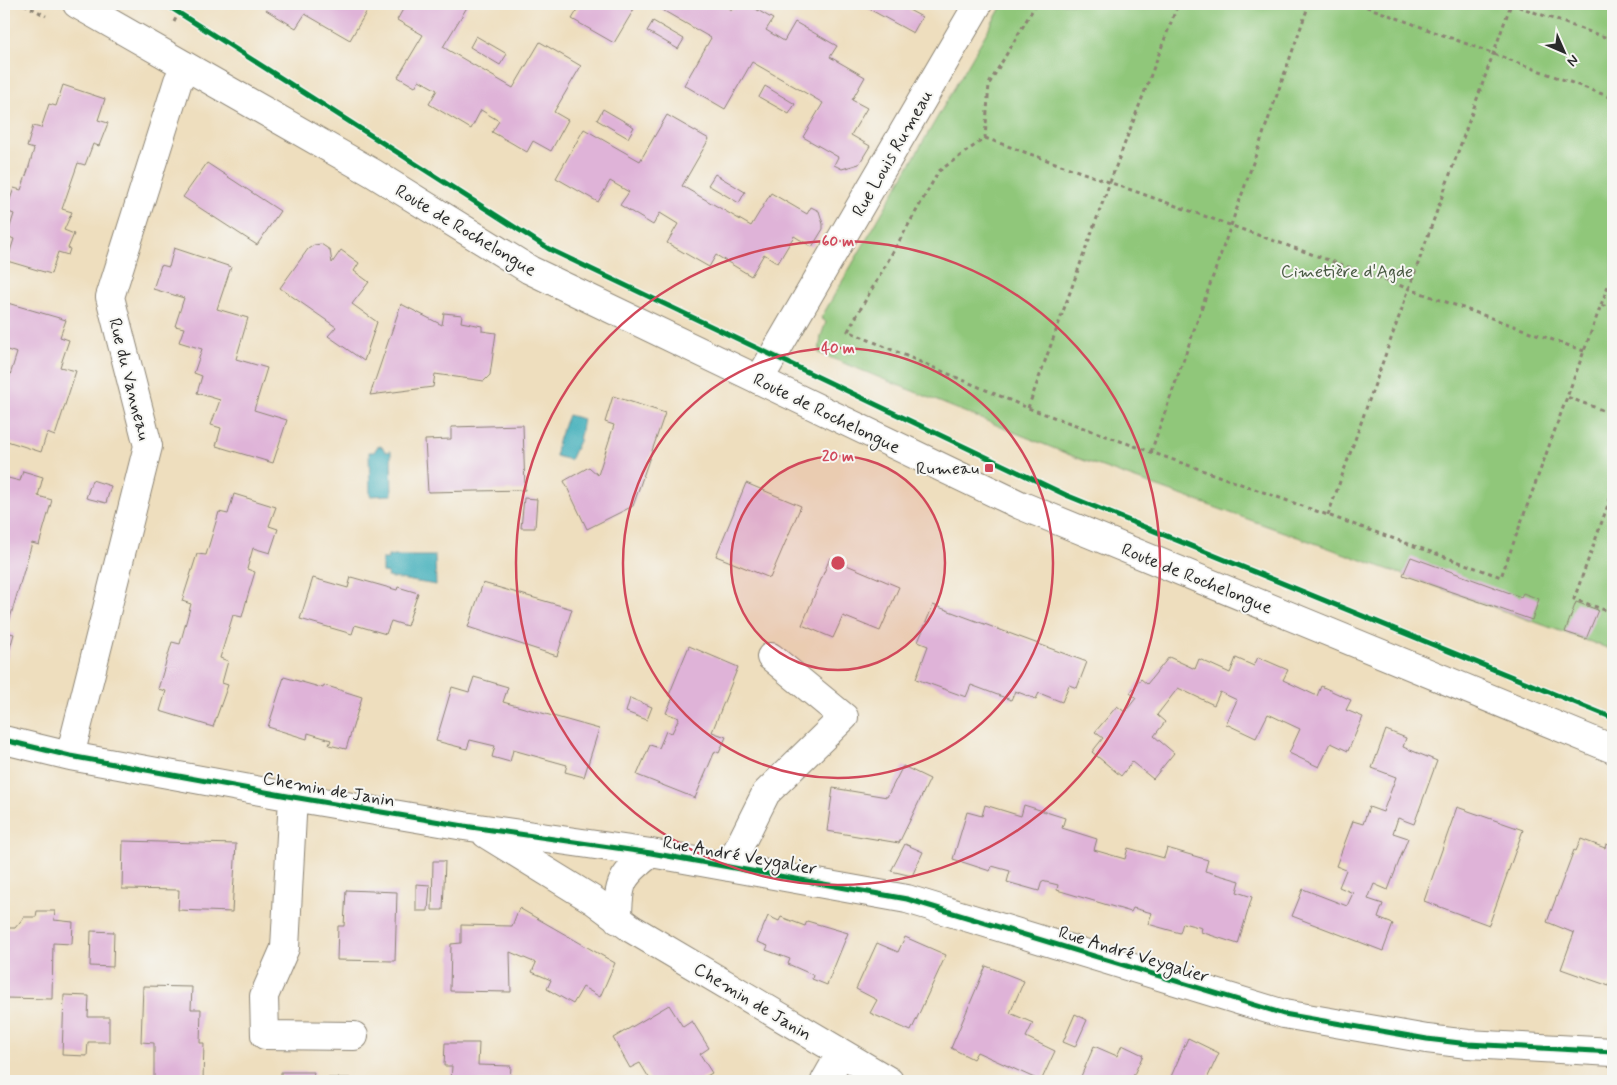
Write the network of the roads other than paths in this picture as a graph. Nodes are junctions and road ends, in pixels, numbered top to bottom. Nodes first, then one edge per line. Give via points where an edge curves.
1 (77, 4) edge
2 (978, 4) edge
3 (185, 66) junction
4 (759, 380) junction
5 (771, 657) dead end
6 (4, 740) edge
7 (1613, 749) edge
8 (70, 756) junction
9 (293, 797) junction
10 (476, 828) junction
11 (651, 853) junction
12 (729, 867) junction
13 (618, 920) junction
14 (354, 1036) dead end
15 (1613, 1052) edge
16 (841, 1053) junction
17 (825, 1081) edge
18 (889, 1081) edge

1 - 3 street, Route de Rochelongue
2 - 4 street, Rue Louis Rumeau
3 - 4 street, Route de Rochelongue via 373,173 530,270
3 - 8 street, Rue du Vanneau via 110,297 148,446
4 - 7 street, Route de Rochelongue via 1020,505
5 - 12 street via 844,717 766,793
6 - 8 street, Chemin de Janin
8 - 9 street, Chemin de Janin
9 - 10 street, Chemin de Janin
9 - 14 street via 285,948 264,996 265,1035
10 - 11 street, Chemin de Janin
10 - 13 street, Chemin de Janin via 593,900
11 - 12 street, Rue André Veygalier
11 - 13 street via 630,869 618,890
12 - 15 street, Rue André Veygalier via 907,899 1284,1014 1443,1041
13 - 16 street, Chemin de Janin
16 - 17 street
16 - 18 street, Chemin de Janin

